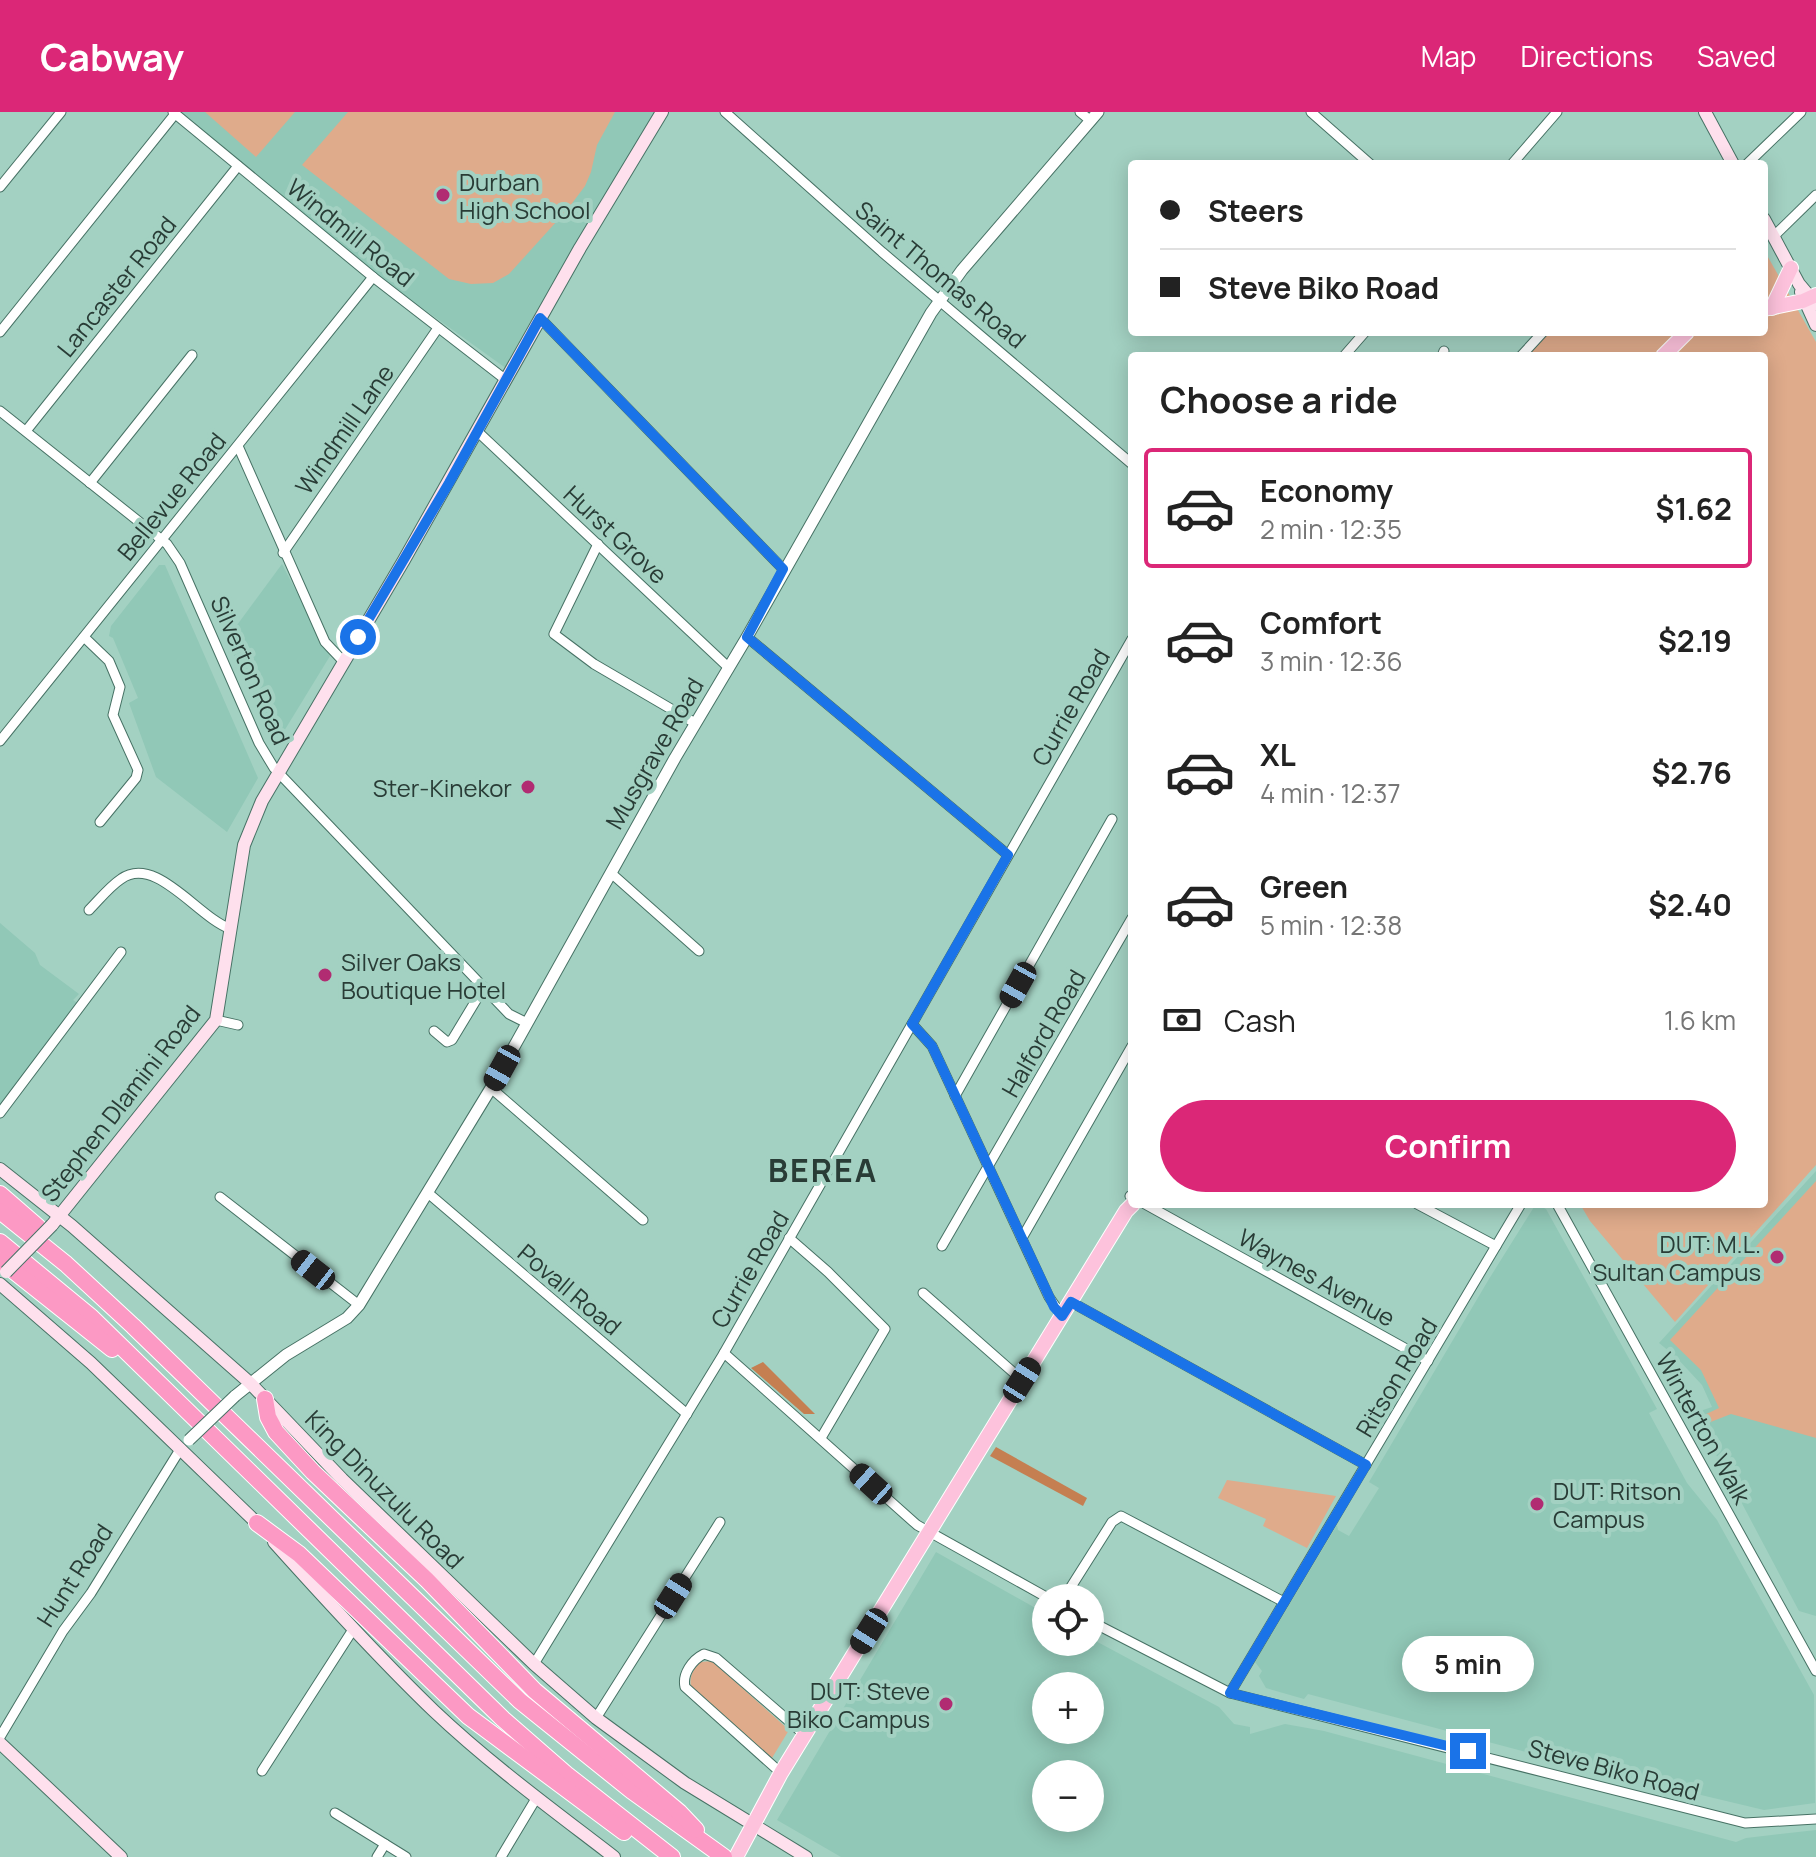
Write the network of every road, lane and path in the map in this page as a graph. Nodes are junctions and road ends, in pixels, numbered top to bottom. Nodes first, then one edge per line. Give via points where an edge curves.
1 (61, 112) edge
2 (662, 112) edge
3 (725, 112) edge
4 (1080, 112) edge
5 (1311, 112) edge
6 (1557, 112) edge
7 (1705, 112) edge
8 (1801, 112) edge
9 (174, 113) edge
10 (1094, 117) edge
11 (1365, 160) edge
12 (1515, 160) edge
13 (1731, 160) edge
14 (1751, 160) edge
15 (238, 166) junction
16 (0, 187) edge
17 (1816, 195) edge
18 (1768, 226) edge
19 (1774, 236) junction
20 (1791, 268) junction
21 (373, 277) junction
22 (1812, 299) edge
23 (939, 300) junction
24 (1768, 308) edge
25 (540, 318) junction
26 (1816, 325) edge
27 (438, 328) junction
28 (0, 332) edge
29 (1362, 336) edge
30 (1539, 336) edge
31 (1683, 336) edge
32 (1348, 352) edge
33 (1525, 352) edge
34 (1667, 352) edge
35 (192, 355) dead end
36 (506, 380) junction
37 (0, 411) edge
38 (26, 431) junction
39 (477, 431) junction
40 (238, 446) junction
41 (1128, 461) edge
42 (90, 483) junction
43 (162, 538) junction
44 (598, 544) junction
45 (283, 553) junction
46 (783, 569) junction
47 (84, 637) junction
48 (747, 637) junction
49 (1128, 646) edge
50 (343, 661) junction
51 (728, 667) junction
52 (695, 723) junction
53 (0, 741) edge
54 (278, 773) junction
55 (1112, 819) dead end
56 (100, 822) dead end
57 (1008, 855) junction
58 (611, 873) junction
59 (89, 910) dead end
60 (1128, 925) edge
61 (231, 929) junction
62 (699, 951) dead end
63 (121, 952) dead end
64 (484, 987) junction
65 (216, 1020) junction
66 (527, 1023) junction
67 (912, 1024) junction
68 (238, 1025) dead end
69 (434, 1031) dead end
70 (1128, 1053) edge
71 (491, 1088) junction
72 (955, 1096) junction
73 (0, 1113) edge
74 (988, 1168) junction
75 (0, 1169) edge
76 (428, 1193) junction
77 (0, 1194) edge
78 (220, 1197) dead end
79 (1128, 1205) edge
80 (1152, 1208) edge
81 (1425, 1208) edge
82 (1519, 1208) edge
83 (1559, 1208) edge
84 (0, 1211) edge
85 (56, 1220) junction
86 (643, 1220) dead end
87 (789, 1238) junction
88 (1022, 1238) junction
89 (0, 1242) edge
90 (942, 1246) dead end
91 (1496, 1246) junction
92 (1, 1274) edge
93 (923, 1293) dead end
94 (1071, 1302) junction
95 (359, 1305) junction
96 (1062, 1316) junction
97 (133, 1326) junction
98 (724, 1353) junction
99 (1428, 1361) junction
100 (138, 1364) junction
101 (1022, 1380) junction
102 (250, 1383) junction
103 (265, 1399) junction
104 (687, 1414) junction
105 (821, 1438) junction
106 (185, 1444) junction
107 (1366, 1465) junction
108 (720, 1522) dead end
109 (257, 1523) junction
110 (929, 1533) junction
111 (1073, 1584) edge
112 (1032, 1589) edge
113 (1284, 1602) junction
114 (354, 1628) junction
115 (1104, 1628) edge
116 (534, 1664) junction
117 (1816, 1671) edge
118 (1230, 1693) junction
119 (596, 1718) junction
120 (805, 1735) junction
121 (0, 1737) edge
122 (0, 1743) edge
123 (262, 1771) dead end
124 (781, 1773) junction
125 (537, 1797) junction
126 (335, 1813) dead end
127 (1816, 1819) edge
128 (752, 1825) junction
129 (385, 1844) junction
130 (709, 1847) junction
131 (121, 1857) edge
132 (377, 1857) edge
133 (406, 1857) edge
134 (501, 1857) edge
135 (614, 1857) edge
136 (657, 1857) edge
137 (672, 1857) edge
138 (724, 1857) edge
139 (736, 1857) edge
140 (806, 1857) edge

1 - 16 street
2 - 25 main road, Stephen Dlamini Road
3 - 23 street, Saint Thomas Road
4 - 10 street
5 - 11 street
6 - 12 street
7 - 13 main road
8 - 14 street
9 - 15 street, Windmill Road
9 - 28 street
10 - 23 street, Musgrave Road
15 - 21 street, Windmill Road
15 - 38 street, Lancaster Road
17 - 19 street
18 - 19 main road
19 - 20 main road
20 - 22 main road
20 - 24 main road
21 - 27 street, Windmill Road
21 - 40 street, Bellevue Road
22 - 24 main road
22 - 26 main road
23 - 41 street, Saint Thomas Road
23 - 46 street, Musgrave Road
25 - 36 main road, Stephen Dlamini Road
25 - 46 street
27 - 36 street, Windmill Road
27 - 45 street, Windmill Lane
29 - 32 street
30 - 33 street
31 - 34 main road
35 - 42 street
36 - 39 main road, Stephen Dlamini Road
37 - 38 street, Silverton Road
38 - 42 street, Silverton Road
39 - 44 street, Hurst Grove
39 - 50 main road, Stephen Dlamini Road
40 - 43 street, Bellevue Road
40 - 45 street
42 - 43 street, Silverton Road
43 - 47 street, Bellevue Road
43 - 54 street, Silverton Road via 180,563 259,743
44 - 51 street, Hurst Grove
44 - 52 street via 554,634 594,664
45 - 50 street via 327,646
46 - 48 street, Musgrave Road
47 - 53 street, Bellevue Road
47 - 56 street via 111,664 120,691 113,715 138,770
48 - 51 street, Musgrave Road
48 - 57 street
49 - 57 street, Currie Road
50 - 54 main road, Stephen Dlamini Road
51 - 52 street, Musgrave Road
52 - 58 street, Musgrave Road
54 - 61 main road, Stephen Dlamini Road via 245,837
54 - 64 street, Silverton Road
55 - 72 street
57 - 67 street, Currie Road
58 - 62 street
58 - 66 street, Musgrave Road
59 - 61 street via 124,876 146,874
60 - 74 street, Halford Road
61 - 65 main road, Stephen Dlamini Road
63 - 73 street
64 - 66 street, Silverton Road via 509,1014
64 - 69 street via 452,1040 447,1042
65 - 68 street
65 - 85 main road, Stephen Dlamini Road
66 - 71 street, Musgrave Road
67 - 72 street via 932,1046
67 - 87 street, Currie Road
70 - 88 street
71 - 76 street, Musgrave Road
71 - 86 street
72 - 74 street
74 - 88 street
74 - 90 street, Halford Road
75 - 85 main road, King Dinuzulu Road
76 - 95 street, Musgrave Road
76 - 104 street, Povall Road
77 - 97 highway via 106,1291
78 - 95 street
79 - 94 main road
80 - 99 street, Waynes Avenue
81 - 91 street
82 - 91 street, Ritson Road
83 - 117 street, Winterton Walk
84 - 97 highway
85 - 92 main road, Stephen Dlamini Road, bridge
85 - 102 main road, King Dinuzulu Road
87 - 98 street, Currie Road
87 - 105 street via 885,1331
88 - 96 street
89 - 100 highway via 91,1317
91 - 99 street, Ritson Road
92 - 100 highway
92 - 106 main road via 91,1363
93 - 101 street
94 - 96 main road
94 - 107 street
95 - 102 street, Musgrave Road
96 - 101 main road
97 - 130 highway via 520,1701
98 - 104 street, Currie Road
98 - 105 street
99 - 107 street, Ritson Road
100 - 137 highway via 503,1719
101 - 110 main road
102 - 103 main road, King Dinuzulu Road
102 - 106 street, Musgrave Road, bridge
103 - 116 main road, King Dinuzulu Road
103 - 130 highway via 276,1432 313,1472 535,1691 679,1812
104 - 116 street, Currie Road
105 - 110 street
106 - 109 main road
106 - 121 street, Hunt Road
107 - 113 street, Ritson Road
108 - 119 street
109 - 114 main road
109 - 136 highway via 299,1554 468,1716
110 - 112 street
110 - 120 main road
111 - 113 street via 1118,1517
113 - 118 street, Ritson Road
114 - 123 street
114 - 125 main road via 434,1711
115 - 118 street, Steve Biko Road
116 - 119 main road, King Dinuzulu Road
118 - 127 street, Steve Biko Road via 1745,1823
119 - 128 main road, King Dinuzulu Road
120 - 124 main road
120 - 124 street via 716,1658 704,1654 695,1659 685,1687
122 - 131 main road
124 - 128 main road
125 - 134 street
125 - 135 main road
126 - 129 street
128 - 139 main road
128 - 140 main road, King Dinuzulu Road
129 - 132 street
129 - 133 street
130 - 138 highway

